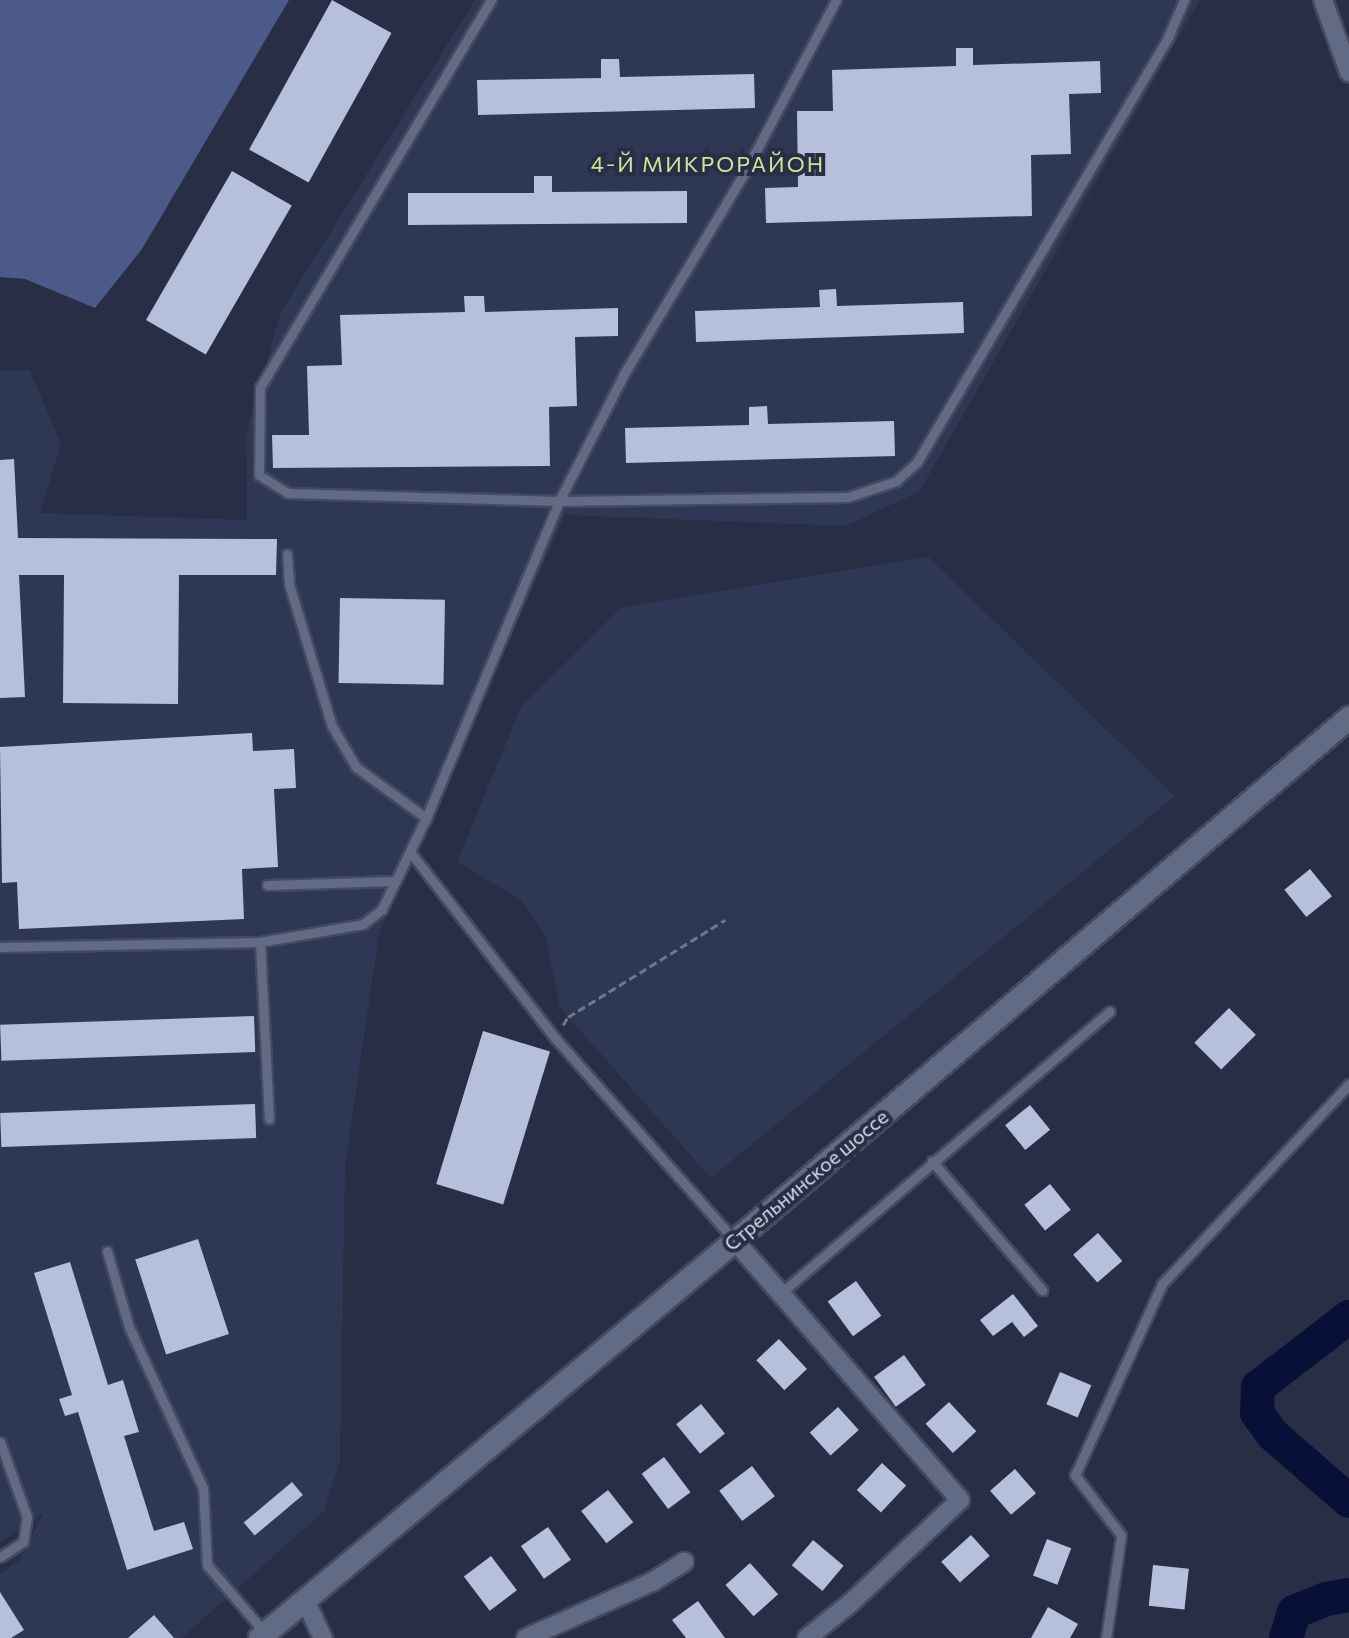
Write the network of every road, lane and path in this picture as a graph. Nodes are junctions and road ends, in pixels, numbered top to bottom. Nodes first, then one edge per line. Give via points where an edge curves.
1 (491, 0) edge
2 (836, 0) edge
3 (1184, 0) edge
4 (1323, 0) edge
5 (1349, 72) edge
6 (559, 501) junction
7 (287, 554) dead end
8 (1349, 718) edge
9 (426, 818) junction
10 (411, 853) junction
11 (396, 881) junction
12 (267, 885) dead end
13 (725, 920) dead end
14 (260, 942) junction
15 (0, 947) edge
16 (1110, 1011) dead end
17 (555, 1038) junction
18 (1349, 1084) edge
19 (269, 1119) dead end
20 (932, 1161) junction
21 (735, 1241) junction
22 (107, 1251) dead end
23 (1042, 1290) dead end
24 (781, 1293) junction
25 (0, 1442) edge
26 (0, 1557) edge
27 (684, 1562) dead end
28 (306, 1602) junction
29 (263, 1636) edge
30 (323, 1638) edge
31 (526, 1638) edge
32 (807, 1638) edge
33 (1106, 1638) edge

1 - 6 lane via 260,387 259,475 288,493
2 - 6 lane via 746,170 624,374
3 - 6 lane via 1168,37 917,462 896,481 848,497
4 - 5 street
6 - 9 lane
7 - 9 lane via 289,584 332,726 356,767
8 - 21 main road, Стрельнинское шоссе
9 - 10 lane
10 - 11 lane
10 - 17 lane
11 - 12 lane
11 - 14 lane via 382,909 363,924
13 - 17 path via 568,1017
14 - 15 lane
14 - 19 lane
16 - 20 lane
17 - 21 lane
18 - 33 lane via 1162,1284 1075,1475 1121,1535
20 - 23 lane
20 - 24 lane
21 - 24 street
21 - 28 main road, Стрельнинское шоссе
22 - 29 lane via 129,1327 203,1488 207,1565
24 - 32 street via 960,1500
25 - 26 lane via 27,1517 23,1542
27 - 31 street via 652,1582
28 - 29 main road, Стрельнинское шоссе
28 - 30 street

